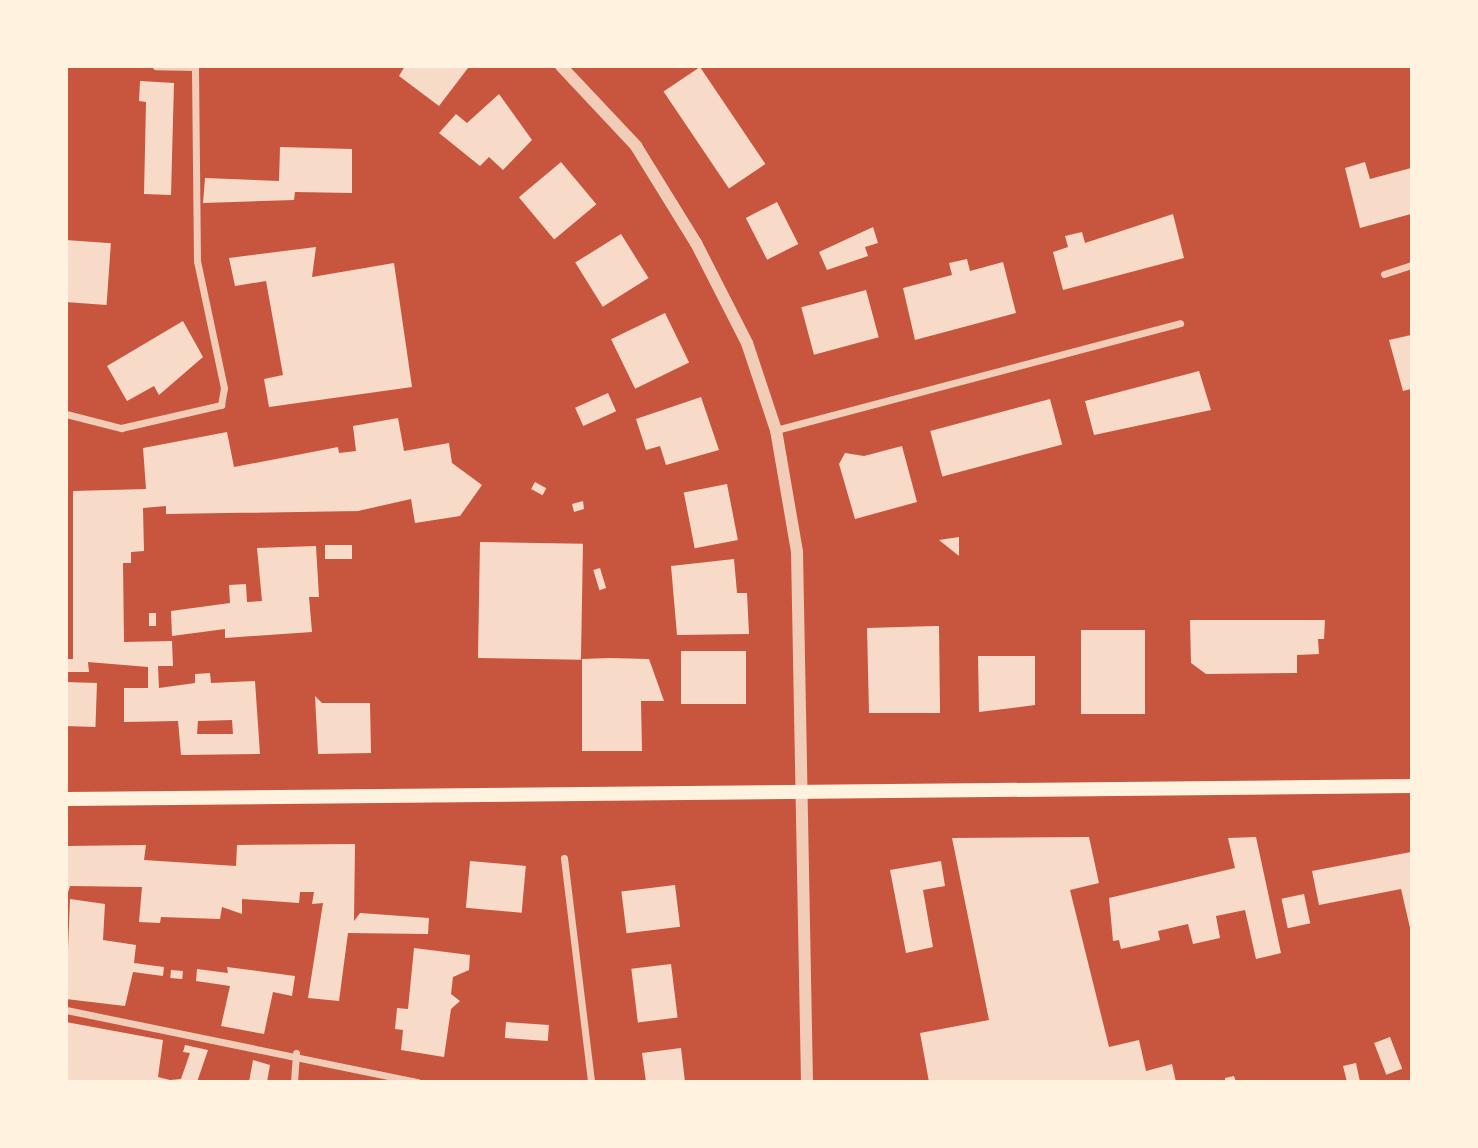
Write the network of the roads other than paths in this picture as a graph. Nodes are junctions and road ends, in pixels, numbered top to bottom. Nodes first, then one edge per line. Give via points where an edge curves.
1 (156, 66) edge
2 (561, 66) edge
3 (195, 67) edge
4 (1412, 265) edge
5 (1384, 274) dead end
6 (1180, 323) dead end
7 (66, 414) edge
8 (776, 430) junction
9 (1412, 786) edge
10 (800, 794) junction
11 (66, 799) edge
12 (564, 858) dead end
13 (66, 1010) edge
14 (296, 1054) junction
15 (294, 1082) edge
16 (418, 1082) edge
17 (591, 1082) edge
18 (807, 1082) edge

1 - 3 street
2 - 8 street via 636,146 696,243 747,342
3 - 7 street via 198,261 224,388 221,405 121,428
4 - 5 street
6 - 8 street
8 - 10 street via 797,552
9 - 10 main road
10 - 11 main road
10 - 18 street
12 - 17 street
13 - 14 street
14 - 15 street
14 - 16 street

